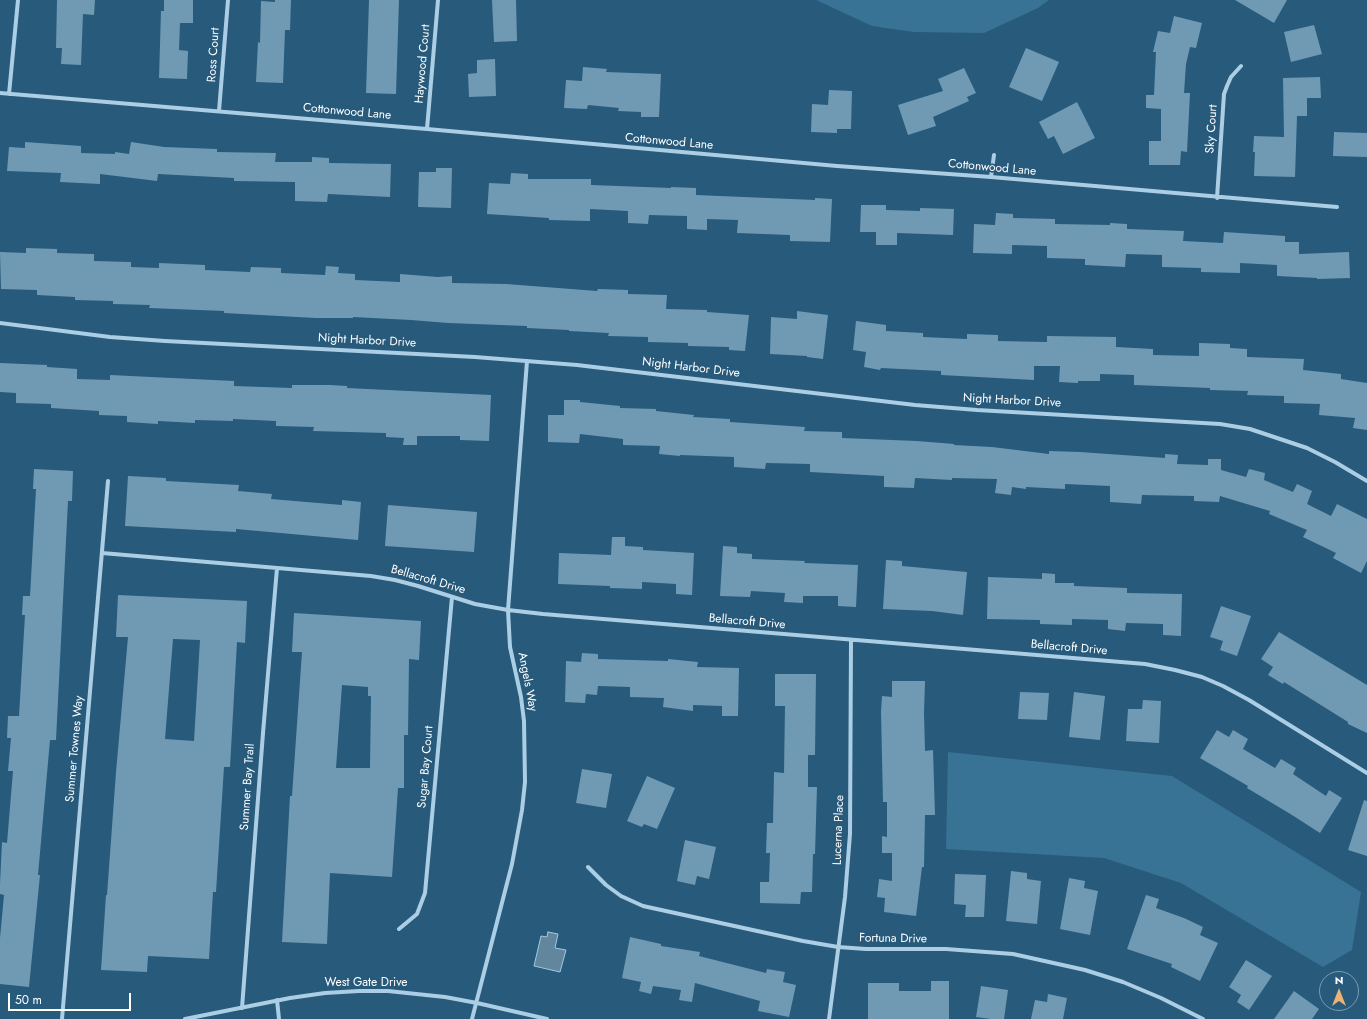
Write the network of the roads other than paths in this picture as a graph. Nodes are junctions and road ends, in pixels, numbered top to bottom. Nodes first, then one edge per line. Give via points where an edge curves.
1 (18, 0) edge
2 (228, 0) edge
3 (438, 0) edge
4 (1241, 66) dead end
5 (0, 93) edge
6 (9, 94) junction
7 (220, 111) junction
8 (427, 129) junction
9 (994, 155) dead end
10 (991, 177) junction
11 (1217, 198) junction
12 (1337, 207) dead end
13 (0, 323) edge
14 (527, 361) junction
15 (108, 481) dead end
16 (1367, 481) edge
17 (102, 553) junction
18 (277, 568) junction
19 (452, 596) junction
20 (508, 610) junction
21 (851, 641) junction
22 (1367, 773) edge
23 (588, 867) dead end
24 (399, 929) dead end
25 (838, 947) junction
26 (278, 1000) junction
27 (477, 1003) junction
28 (242, 1008) junction
29 (62, 1019) edge
30 (185, 1019) edge
31 (279, 1019) edge
32 (472, 1019) edge
33 (548, 1019) edge
34 (829, 1019) edge
35 (1203, 1019) edge

1 - 6 street
2 - 7 street, Ross Court
3 - 8 street, Haywood Court
4 - 11 street, Sky Court via 1231,77 1224,94
5 - 6 street, Cottonwood Lane
6 - 7 street, Cottonwood Lane
7 - 8 street, Cottonwood Lane
8 - 10 street, Cottonwood Lane via 829,166
9 - 10 street
10 - 11 street, Cottonwood Lane
11 - 12 street, Cottonwood Lane
13 - 14 street, Night Harbor Drive via 110,337
14 - 16 street, Night Harbor Drive via 915,405 1220,424 1250,429 1308,448
14 - 20 street, Angels Way
15 - 17 street, Summer Townes Way
17 - 18 street, Bellacroft Drive
17 - 29 street, Summer Townes Way
18 - 19 street, Bellacroft Drive via 371,576
18 - 28 street, Summer Bay Trail
19 - 20 street, Bellacroft Drive via 475,604
19 - 24 street, Sugar Bay Court via 425,893 417,914
20 - 21 street, Bellacroft Drive
20 - 27 street, Angels Way via 510,647 524,721 525,782 512,864
21 - 22 street, Bellacroft Drive via 1145,664 1175,670 1223,686 1250,700
21 - 25 street, Lucerna Place via 850,834
23 - 25 street, Fortuna Drive via 621,896 643,906
25 - 34 street, Lucerna Place
25 - 35 street, Fortuna Drive via 946,949 1013,954 1086,970 1123,982
26 - 27 street, West Gate Drive via 326,993 388,991
26 - 28 street, West Gate Drive
26 - 31 street
27 - 32 street, Angels Way
27 - 33 street, West Gate Drive
28 - 30 street, West Gate Drive

